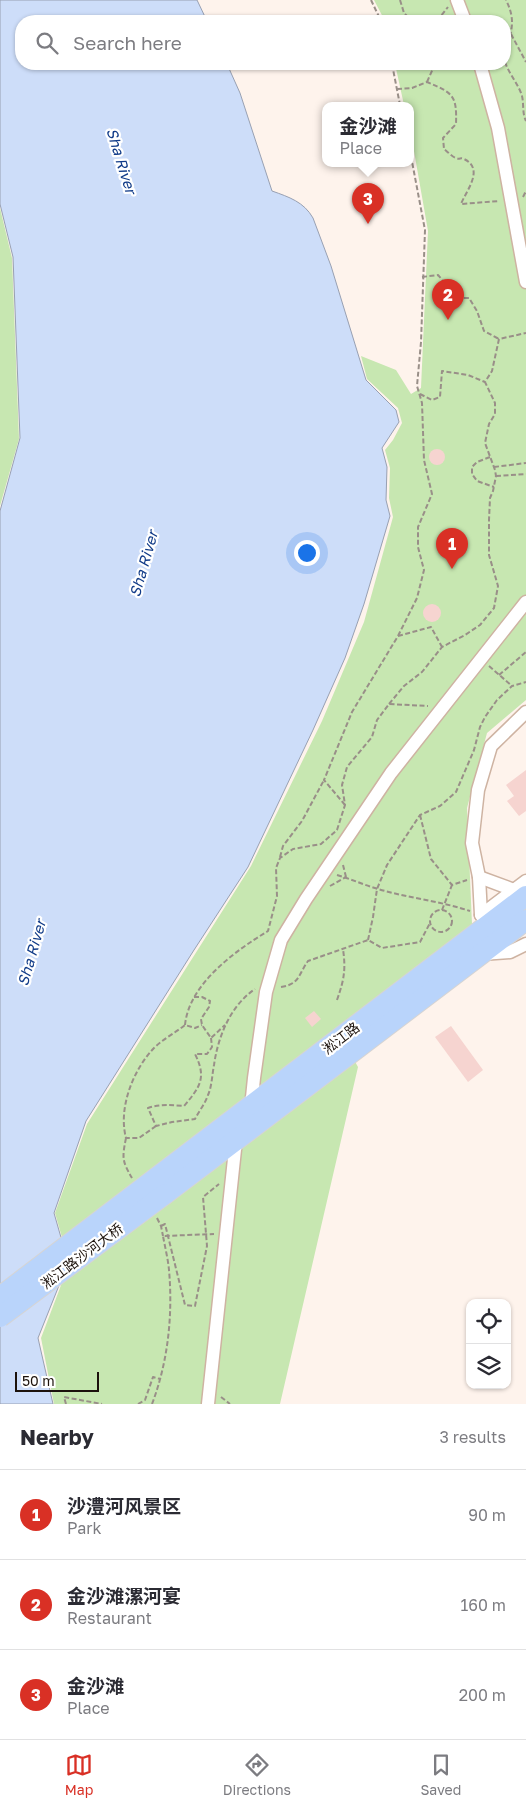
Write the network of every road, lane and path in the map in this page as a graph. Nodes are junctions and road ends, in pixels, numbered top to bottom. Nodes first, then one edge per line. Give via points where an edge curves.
1 (371, 0) edge
2 (400, 0) edge
3 (506, 0) edge
4 (454, 2) edge
5 (378, 15) edge
6 (406, 15) edge
7 (442, 15) edge
8 (462, 15) edge
9 (511, 34) joint
10 (526, 62) edge
11 (393, 70) edge
12 (432, 70) edge
13 (482, 70) edge
14 (508, 70) edge
15 (427, 82) junction
16 (397, 89) junction
17 (399, 102) edge
18 (526, 120) edge
19 (413, 167) edge
20 (526, 191) edge
21 (526, 195) edge
22 (517, 199) junction
23 (422, 277) junction
24 (526, 282) edge
25 (526, 333) edge
26 (499, 339) junction
27 (485, 382) junction
28 (419, 393) junction
29 (490, 457) junction
30 (526, 462) edge
31 (494, 467) junction
32 (526, 474) edge
33 (496, 476) junction
34 (494, 488) junction
35 (526, 602) edge
36 (398, 636) junction
37 (442, 647) junction
38 (526, 652) edge
39 (482, 660) junction
40 (498, 675) junction
41 (526, 682) edge
42 (512, 686) junction
43 (389, 704) junction
44 (443, 707) junction
45 (526, 712) edge
46 (324, 780) junction
47 (345, 805) junction
48 (420, 815) junction
49 (280, 858) junction
50 (479, 877) junction
51 (346, 878) dead end
52 (452, 885) junction
53 (377, 889) junction
54 (522, 892) edge
55 (445, 903) junction
56 (442, 910) junction
57 (486, 920) junction
58 (526, 920) edge
59 (430, 923) junction
60 (368, 940) junction
61 (526, 944) edge
62 (343, 949) junction
63 (482, 954) junction
64 (268, 986) junction
65 (194, 997) junction
66 (337, 1000) dead end
67 (185, 1025) junction
68 (202, 1025) junction
69 (225, 1025) junction
70 (211, 1038) junction
71 (251, 1107) junction
72 (156, 1126) junction
73 (236, 1140) junction
74 (233, 1174) junction
75 (160, 1186) junction
76 (161, 1226) dead end
77 (227, 1233) junction
78 (208, 1234) junction
79 (168, 1236) junction
80 (0, 1297) edge
81 (0, 1317) edge
82 (160, 1379) junction
83 (66, 1404) edge
84 (102, 1404) edge
85 (138, 1404) edge
86 (152, 1404) edge
87 (208, 1404) edge

1 - 5 path
2 - 6 path
3 - 9 path via 513,13
4 - 7 path
4 - 8 street
9 - 10 path
11 - 16 path
12 - 15 path
13 - 22 street
14 - 18 path via 522,97
15 - 16 path
15 - 22 path via 446,90 455,101 456,124 443,138 444,148 456,158 464,159 474,173 461,204
16 - 17 path
19 - 23 path via 425,230
20 - 22 path
21 - 22 path
22 - 24 street
23 - 26 path via 438,276 458,298 469,298 484,330
23 - 28 path
25 - 26 path
26 - 27 path via 492,371
27 - 28 path via 468,375 442,371 440,397 432,400
27 - 29 path via 495,403 495,414 485,443
28 - 36 path via 424,460 432,494 418,527 418,547 424,570 417,598
29 - 31 path
29 - 34 path via 477,462 472,467 472,474 476,481
30 - 31 path
31 - 33 path
32 - 33 path
33 - 34 path
34 - 37 path via 489,520 489,555 498,586 494,608 480,625
35 - 39 street
36 - 37 path via 431,627
36 - 46 path via 352,712
37 - 43 path
38 - 40 path
39 - 40 path
39 - 44 street
40 - 42 path
41 - 42 path
42 - 48 path via 485,717 456,792 440,806
43 - 44 path
43 - 47 path via 377,720 372,737 347,767 342,785
44 - 64 street via 391,773 306,899 281,940
45 - 50 street via 491,746 478,790 472,843
46 - 47 path
46 - 49 path via 302,822 283,846
47 - 49 path via 337,830 321,844 293,849
48 - 52 path via 431,859
48 - 53 path via 386,865
49 - 65 path via 276,868 278,896 268,931 214,971
50 - 52 path
50 - 54 street
50 - 57 street
51 - 53 path
52 - 55 path
53 - 55 path
53 - 60 path
54 - 57 main road, 淞江路
55 - 56 path
55 - 57 path
56 - 59 path via 432,915
56 - 59 path via 451,916 452,924 448,930 438,932
57 - 71 main road, 淞江路
58 - 63 main road, 淞江路
59 - 60 path via 420,942 382,948
60 - 62 path
61 - 63 street via 510,952
62 - 64 path via 308,962 292,986
62 - 66 path via 345,969
63 - 73 main road, 淞江路
64 - 69 path via 262,985 248,994
64 - 71 street
65 - 67 path
65 - 68 path via 210,1001 201,1019
67 - 68 path via 195,1028
67 - 72 path via 154,1048 138,1068 125,1104 123,1126 126,1138 139,1138
68 - 70 path
69 - 70 path
69 - 72 path via 208,1096 195,1119
70 - 72 path via 212,1047 207,1054 196,1054 202,1068 202,1080 193,1096 184,1106 165,1104 148,1108
71 - 75 main road, 淞江路
73 - 74 street
73 - 75 main road, 淞江路
74 - 77 street
74 - 78 path via 203,1197
75 - 80 main road, 淞江路沙河大桥, bridge
75 - 81 main road, 淞江路沙河大桥, bridge
76 - 79 path via 165,1224
77 - 78 path
77 - 87 street
78 - 79 path
78 - 79 path via 196,1306 185,1305
79 - 82 path via 163,1236 169,1270 168,1344
82 - 85 path via 153,1377 145,1400
82 - 86 path
83 - 84 path via 64,1397

